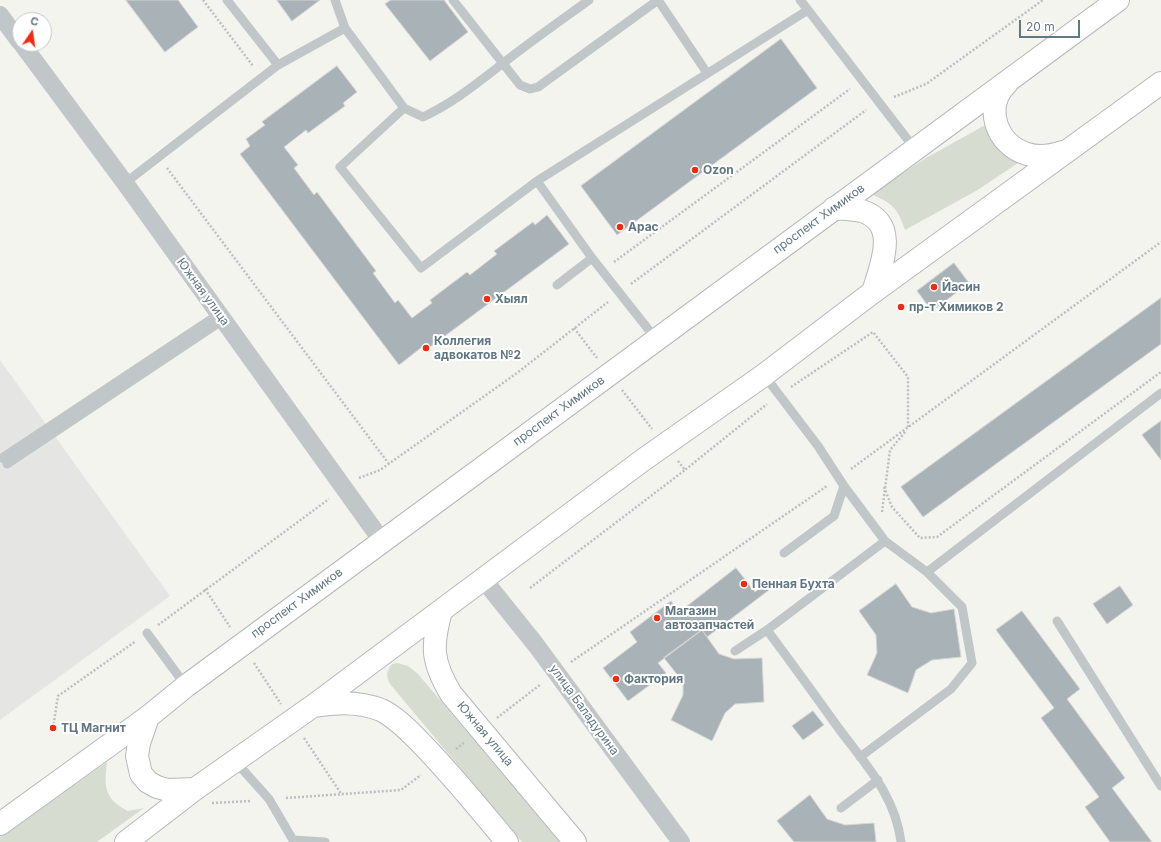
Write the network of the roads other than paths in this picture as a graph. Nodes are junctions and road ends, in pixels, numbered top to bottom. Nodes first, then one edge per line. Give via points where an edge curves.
1 (227, 0) edge
2 (335, 0) edge
3 (453, 0) edge
4 (589, 0) edge
5 (658, 0) edge
6 (800, 0) edge
7 (1110, 3) edge
8 (808, 10) junction
9 (0, 15) edge
10 (345, 28) junction
11 (12, 31) edge
12 (28, 52) edge
13 (502, 63) junction
14 (278, 65) junction
15 (707, 73) junction
16 (1015, 75) junction
17 (1161, 83) edge
18 (404, 108) junction
19 (915, 148) junction
20 (1071, 149) junction
21 (537, 181) junction
22 (125, 183) junction
23 (834, 208) junction
24 (592, 258) junction
25 (557, 285) dead end
26 (873, 292) junction
27 (221, 317) junction
28 (656, 339) junction
29 (764, 375) junction
30 (1161, 393) edge
31 (4, 461) dead end
32 (841, 482) junction
33 (382, 541) junction
34 (885, 541) junction
35 (784, 553) dead end
36 (927, 572) junction
37 (483, 579) junction
38 (441, 611) junction
39 (1057, 621) dead end
40 (767, 630) junction
41 (147, 633) road end
42 (735, 651) dead end
43 (186, 686) junction
44 (313, 706) junction
45 (148, 717) junction
46 (860, 757) junction
47 (236, 761) junction
48 (878, 780) junction
49 (1161, 786) edge
50 (202, 796) junction
51 (841, 808) dead end
52 (0, 824) edge
53 (293, 841) edge
54 (126, 842) edge
55 (324, 842) edge
56 (503, 842) edge
57 (575, 842) edge
58 (681, 842) edge
59 (901, 842) edge

1 - 14 lane
2 - 10 lane
3 - 13 lane
4 - 13 lane
5 - 13 lane via 538,87 530,89 520,85
5 - 15 lane
6 - 8 lane
7 - 16 main road, проспект Химиков
8 - 15 lane
8 - 19 lane
9 - 11 street, Южная улица
10 - 14 lane
10 - 18 lane
12 - 22 street, Южная улица
13 - 18 lane via 464,94 437,111 423,117
14 - 22 lane
15 - 21 lane
16 - 19 main road, проспект Химиков
16 - 20 main road via 1000,89 994,103 996,122 1004,138 1017,150 1035,156 1053,155
17 - 20 main road
18 - 21 lane via 340,167 421,268
19 - 23 main road, проспект Химиков
20 - 26 main road
21 - 24 lane
22 - 27 street, Южная улица
23 - 26 main road via 861,211 875,218 884,233 885,252
23 - 28 main road, проспект Химиков
24 - 25 lane
24 - 28 lane
26 - 29 main road
27 - 31 lane
27 - 33 street, Южная улица
28 - 33 main road, проспект Химиков
29 - 32 lane via 818,446
29 - 37 main road via 643,460
30 - 36 lane
32 - 34 lane
32 - 35 lane via 834,516
33 - 43 main road, проспект Химиков
34 - 36 lane
34 - 40 lane
36 - 46 lane via 962,607 972,662 951,689
37 - 38 main road
37 - 58 street, улица Баладурина via 556,672
38 - 44 main road
38 - 57 main road, Южная улица via 435,632 434,652 439,675 451,694
39 - 49 lane
40 - 42 lane
40 - 46 lane
41 - 43 lane
43 - 45 main road, проспект Химиков
44 - 47 main road
44 - 56 main road via 334,702 357,703 381,710 400,723 439,761
45 - 50 main road via 137,756 141,774 157,787
45 - 52 main road, проспект Химиков
46 - 48 lane
47 - 50 main road
47 - 53 lane via 269,799
48 - 51 lane
48 - 59 lane via 887,796
50 - 54 main road
53 - 55 lane

